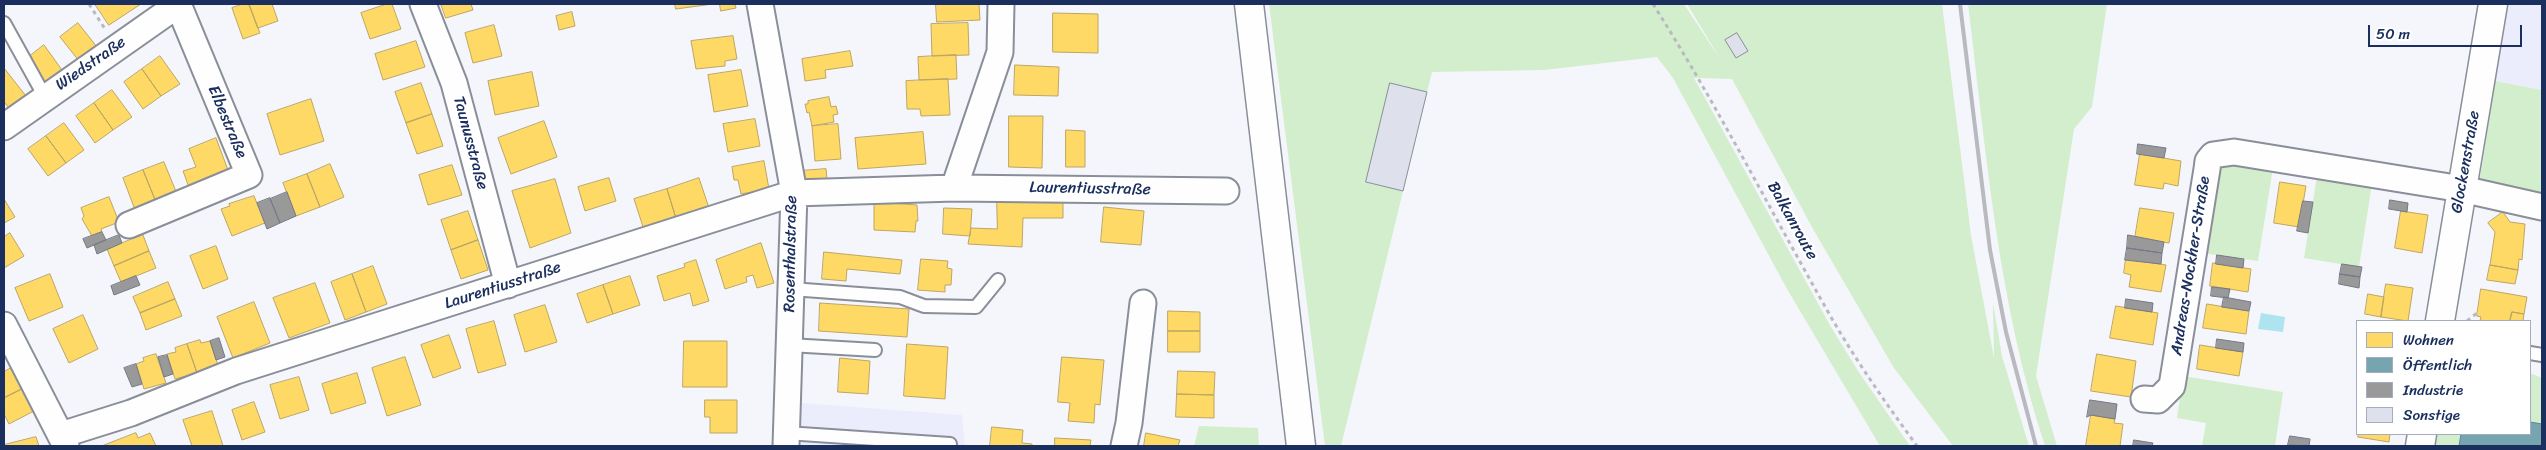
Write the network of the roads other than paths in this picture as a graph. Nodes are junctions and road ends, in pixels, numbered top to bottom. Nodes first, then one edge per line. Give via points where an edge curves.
1 (179, 4) edge
2 (423, 4) edge
3 (760, 4) edge
4 (1001, 4) edge
5 (1249, 4) edge
6 (2494, 4) edge
7 (4, 23) edge
8 (46, 97) junction
9 (4, 127) edge
10 (954, 188) junction
11 (2462, 189) junction
12 (1226, 191) dead end
13 (794, 193) junction
14 (2542, 207) edge
15 (129, 225) dead end
16 (998, 280) dead end
17 (508, 284) junction
18 (790, 290) junction
19 (1143, 303) dead end
20 (2440, 320) edge
21 (4, 325) edge
22 (789, 346) junction
23 (875, 350) dead end
24 (2144, 398) dead end
25 (63, 440) edge
26 (786, 440) edge
27 (950, 444) dead end
28 (1124, 446) edge
29 (1301, 446) edge

1 - 8 street, Wiedstraße
1 - 15 street, Elbestraße via 249,175
2 - 17 street, Taunusstraße via 454,83
3 - 13 street, Rosenthalstraße
4 - 10 street via 1000,52
5 - 29 main road
6 - 11 main road, Glockenstraße
7 - 8 lane
8 - 9 street, Wiedstraße
10 - 12 street, Laurentiusstraße
10 - 13 street, Laurentiusstraße
11 - 14 street
11 - 20 main road, Glockenstraße
11 - 24 street, Andreas-Nockher-Straße via 2234,152 2214,155 2208,161 2172,386 2158,400
13 - 17 street, Laurentiusstraße
13 - 18 street, Rosenthalstraße
16 - 18 lane via 976,307 924,306 900,297
17 - 25 street, Laurentiusstraße via 236,372
18 - 22 street, Rosenthalstraße
19 - 28 street
21 - 25 street
22 - 23 lane
22 - 26 street, Rosenthalstraße
26 - 27 lane

